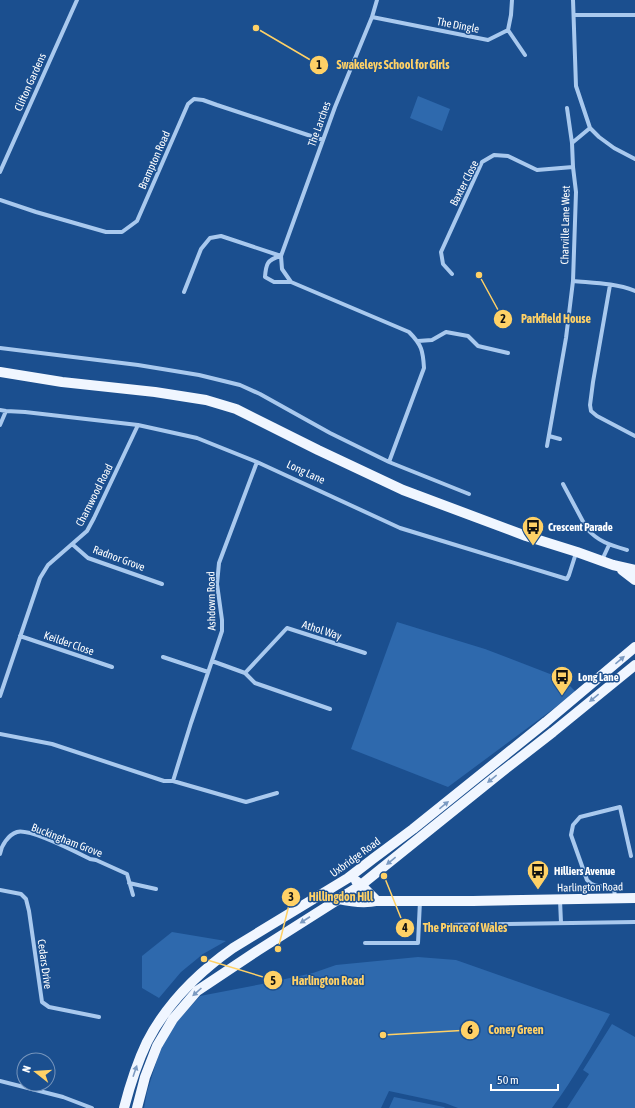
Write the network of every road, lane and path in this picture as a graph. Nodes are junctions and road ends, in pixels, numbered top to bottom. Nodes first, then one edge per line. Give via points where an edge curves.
1 (77, 0) edge
2 (377, 0) edge
3 (512, 0) edge
4 (573, 0) edge
5 (574, 15) junction
6 (635, 15) edge
7 (372, 17) junction
8 (508, 30) junction
9 (526, 55) dead end
10 (567, 108) dead end
11 (590, 128) junction
12 (323, 140) junction
13 (572, 143) junction
14 (635, 159) edge
15 (573, 167) junction
16 (0, 172) edge
17 (0, 200) edge
18 (281, 256) junction
19 (452, 274) dead end
20 (573, 281) junction
21 (291, 282) junction
22 (610, 285) junction
23 (635, 291) edge
24 (184, 292) dead end
25 (418, 341) junction
26 (0, 348) edge
27 (508, 353) dead end
28 (0, 372) edge
29 (0, 410) edge
30 (6, 411) junction
31 (0, 425) edge
32 (138, 425) junction
33 (549, 436) junction
34 (635, 436) edge
35 (560, 439) dead end
36 (547, 446) dead end
37 (257, 462) junction
38 (389, 462) junction
39 (563, 484) dead end
40 (469, 494) dead end
41 (72, 544) junction
42 (609, 545) junction
43 (627, 550) dead end
44 (577, 552) junction
45 (601, 561) junction
46 (618, 567) junction
47 (635, 570) edge
48 (635, 576) edge
49 (635, 580) edge
50 (162, 584) dead end
51 (20, 636) junction
52 (635, 647) edge
53 (365, 653) dead end
54 (163, 657) dead end
55 (212, 661) junction
56 (635, 665) edge
57 (112, 667) dead end
58 (208, 672) junction
59 (245, 673) junction
60 (0, 696) edge
61 (330, 708) dead end
62 (0, 734) edge
63 (173, 781) junction
64 (277, 793) dead end
65 (0, 854) edge
66 (631, 856) dead end
67 (348, 878) junction
68 (129, 883) junction
69 (361, 885) junction
70 (156, 889) dead end
71 (0, 890) edge
72 (133, 895) dead end
73 (615, 898) junction
74 (635, 898) edge
75 (338, 899) junction
76 (560, 900) junction
77 (377, 901) junction
78 (420, 901) junction
79 (635, 922) edge
80 (561, 923) junction
81 (445, 926) dead end
82 (365, 943) dead end
83 (99, 1017) dead end
84 (0, 1081) edge
85 (92, 1108) edge
86 (124, 1108) edge
87 (138, 1108) edge

1 - 16 street, Clifton Gardens
2 - 7 street, The Larches
3 - 8 street
4 - 5 street
5 - 6 street
5 - 11 street via 576,86
7 - 8 street, The Dingle via 488,40
7 - 12 street, The Larches
8 - 9 street
10 - 13 street, Charville Lane West
11 - 13 street
11 - 14 street via 614,148
12 - 17 street, Brampton Road via 194,99 188,104 137,221 122,232 106,232
12 - 18 street, The Larches
13 - 15 street, Charville Lane West
15 - 19 street, Baxter Close via 537,170 508,156 494,155 482,162 441,252 443,264
15 - 20 street, Charville Lane West via 576,192
18 - 21 street via 282,269
18 - 21 street via 272,258 266,266 265,277 274,282
18 - 24 street via 221,236 210,238 201,248
20 - 22 street
20 - 33 street, Charville Lane West
21 - 25 street via 409,332
22 - 23 street
22 - 34 street via 590,411
25 - 27 street via 432,340 446,332 468,336 478,346
25 - 38 street via 423,354 424,368
26 - 38 street via 138,365 240,385
28 - 44 main road via 155,392 206,400 236,409 403,490 526,536
29 - 30 street, Long Lane
30 - 31 street
30 - 32 street, Long Lane
32 - 37 street, Long Lane via 197,438
32 - 41 street, Charnwood Road via 87,531
33 - 35 street
33 - 36 street, Charville Lane West
37 - 44 street, Long Lane via 400,528 567,578
37 - 55 street, Ashdown Road via 219,563 217,584 222,631
38 - 40 street
39 - 42 street via 587,529
41 - 50 street, Radnor Grove via 88,558
41 - 51 street, Charnwood Road via 48,565 40,578
42 - 43 street
42 - 45 street
44 - 45 main road
45 - 46 main road
46 - 47 main road
46 - 48 main road
46 - 49 main road
51 - 57 street, Keilder Close
51 - 60 street, Charnwood Road
67 -> 52 main road, Uxbridge Road via 474,781
53 - 59 street, Athol Way via 287,628
54 - 58 street
55 - 58 street, Ashdown Road
55 - 59 street
56 -> 69 main road
58 - 63 street, Ashdown Road
59 - 61 street via 255,683
62 - 63 street via 52,744 164,781
63 - 64 street via 246,802
65 - 68 street, Buckingham Grove via 8,838 17,832 32,834 127,874
66 - 73 street via 620,807 580,817 573,825 571,834 587,880 593,885 614,888
67 - 69 main road
86 -> 67 main road, Uxbridge Road via 136,1067 148,1041 164,1015 198,975 234,948
68 - 70 street
68 - 72 street, Buckingham Grove
69 - 75 main road
69 - 77 main road
71 - 83 street, Cedars Drive via 21,894 26,899 42,1002 49,1007
73 - 74 main road, Harlington Road
73 - 76 main road, Harlington Road
75 - 77 main road, Harlington Road via 360,903
75 -> 87 main road via 197,991 173,1018 157,1046 145,1076
76 - 78 main road, Harlington Road
76 - 80 street
77 - 78 main road, Harlington Road
78 - 82 street via 418,943
79 - 80 street
80 - 81 street
84 - 85 street via 63,1097

